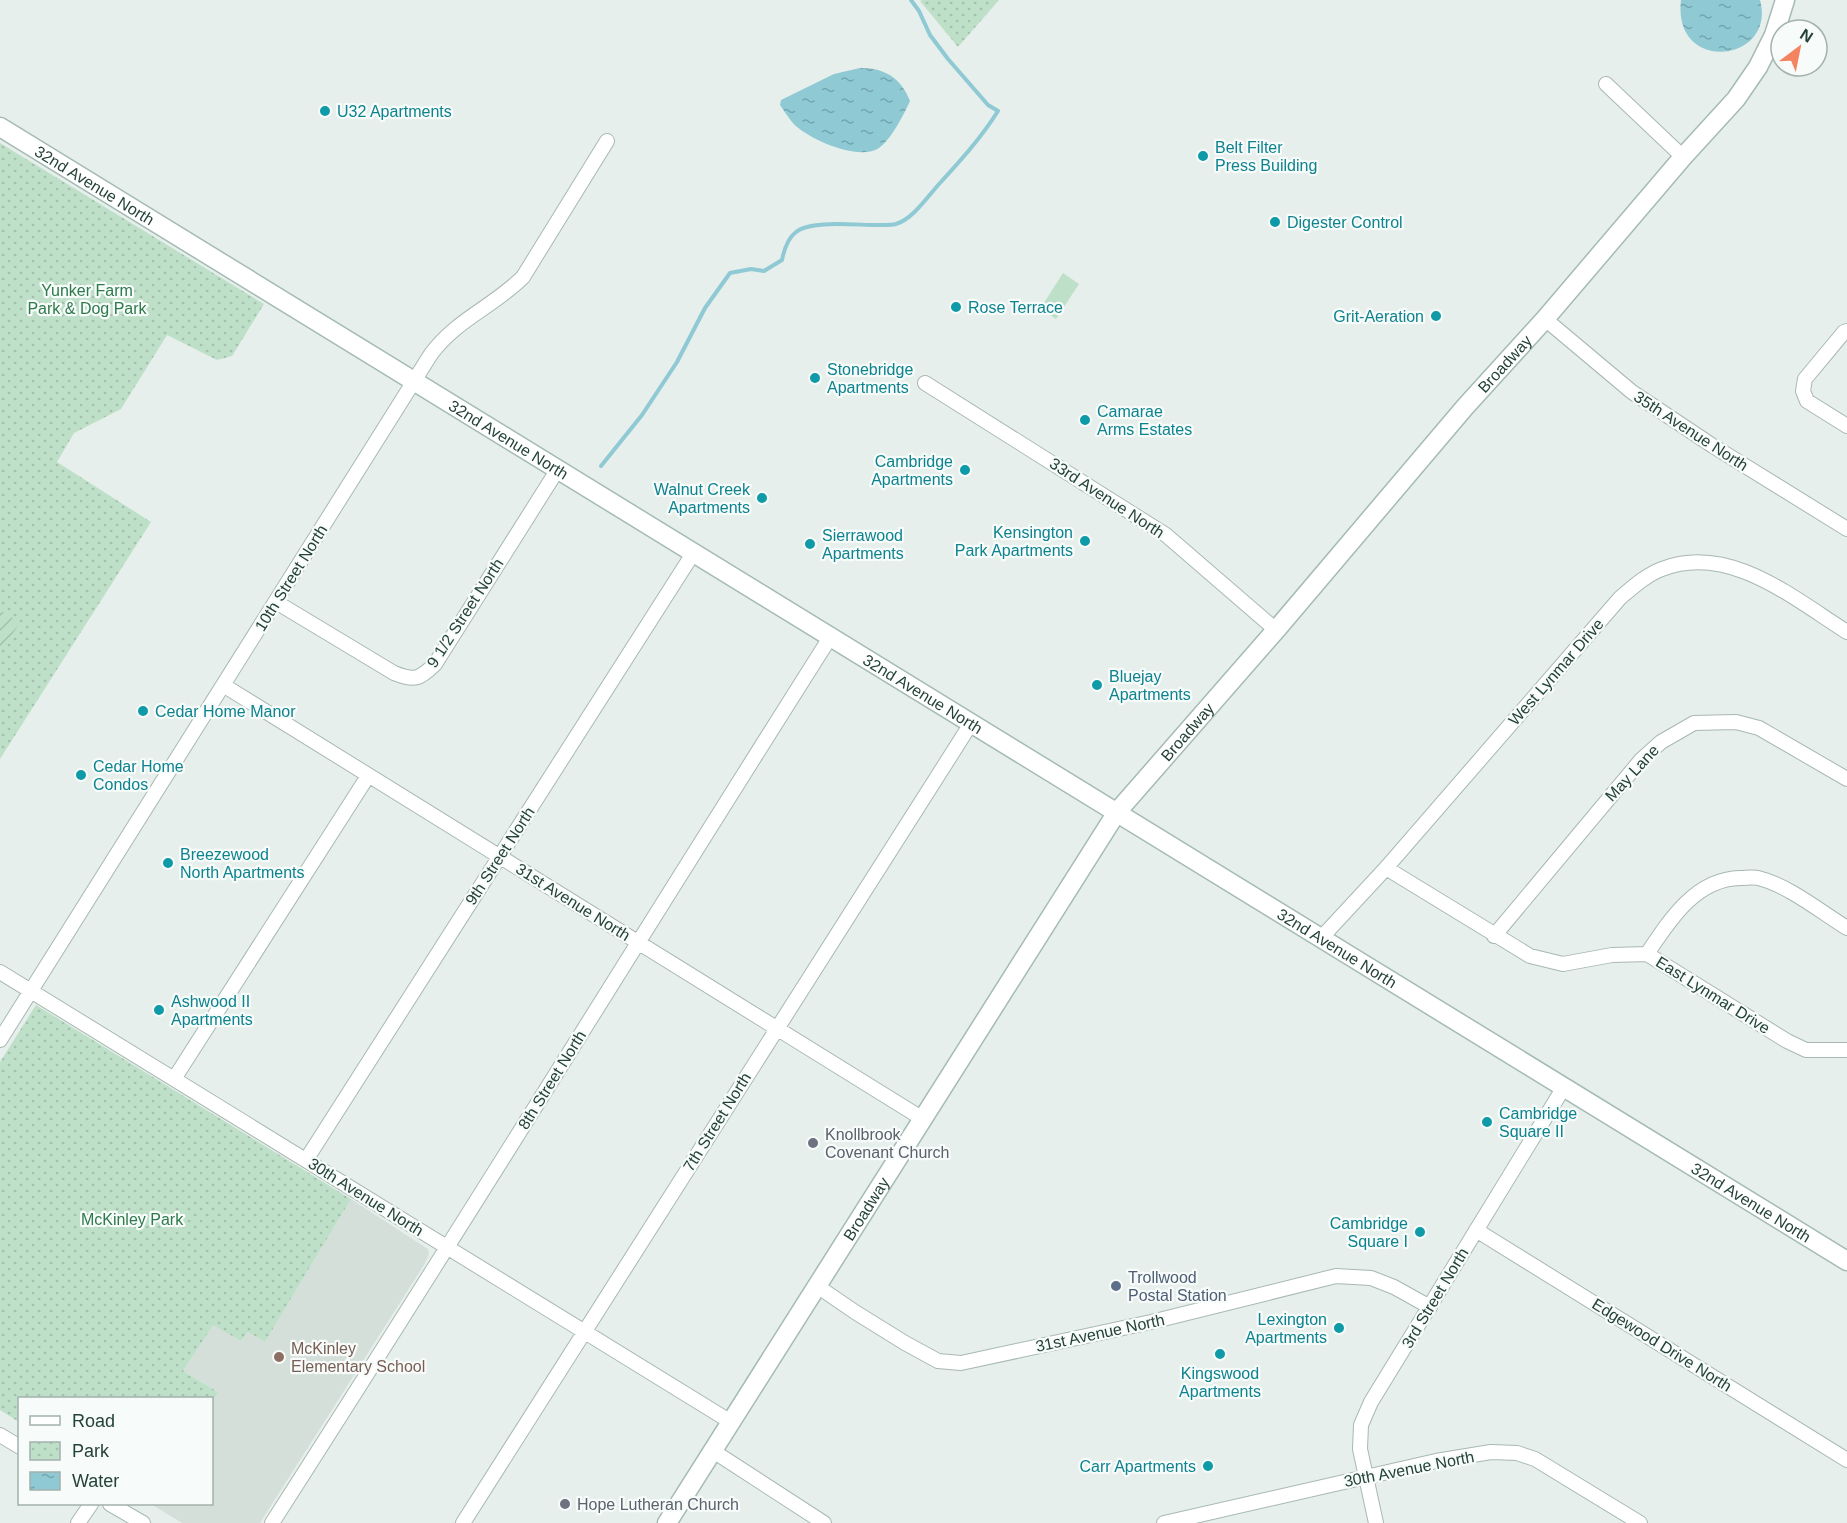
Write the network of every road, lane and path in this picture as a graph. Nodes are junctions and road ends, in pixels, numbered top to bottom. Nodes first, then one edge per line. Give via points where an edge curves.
1 (1785, 0) edge
2 (1605, 84) dead end
3 (0, 127) edge
4 (607, 141) dead end
5 (1683, 157) junction
6 (1545, 319) junction
7 (1847, 331) edge
8 (415, 381) junction
9 (925, 383) dead end
10 (1847, 426) edge
11 (558, 469) junction
12 (1847, 529) edge
13 (694, 552) junction
14 (276, 602) junction
15 (1276, 630) junction
16 (1847, 632) edge
17 (831, 636) junction
18 (224, 685) junction
19 (972, 722) junction
20 (368, 776) junction
21 (1847, 779) edge
22 (1118, 812) junction
23 (500, 857) junction
24 (1386, 868) junction
25 (1847, 928) edge
26 (1494, 936) junction
27 (1322, 938) junction
28 (637, 942) junction
29 (1647, 954) junction
30 (0, 972) edge
31 (32, 992) junction
32 (776, 1028) junction
33 (0, 1041) edge
34 (1847, 1050) edge
35 (174, 1079) junction
36 (1564, 1087) junction
37 (923, 1119) junction
38 (306, 1160) junction
39 (1476, 1230) junction
40 (448, 1248) junction
41 (1847, 1261) edge
42 (817, 1286) junction
43 (1430, 1307) junction
44 (584, 1331) junction
45 (731, 1422) junction
46 (0, 1435) edge
47 (18, 1446) edge
48 (713, 1451) junction
49 (1847, 1460) edge
50 (1366, 1477) junction
51 (90, 1505) edge
52 (113, 1505) edge
53 (78, 1523) edge
54 (142, 1523) edge
55 (272, 1523) edge
56 (463, 1523) edge
57 (667, 1523) edge
58 (824, 1523) edge
59 (1164, 1523) edge
60 (1376, 1523) edge
61 (1640, 1523) edge

1 - 5 street, Broadway via 1758,67 1736,99
2 - 5 street
3 - 8 street, 32nd Avenue North
4 - 8 street, 10th Street North via 523,277 443,338
5 - 6 street, Broadway
6 - 12 street, 35th Avenue North via 1632,392
6 - 15 street, Broadway
7 - 10 street via 1805,379 1803,391 1807,401
8 - 11 street, 32nd Avenue North
8 - 14 street, 10th Street North
9 - 15 street, 33rd Avenue North via 1167,535
11 - 13 street, 32nd Avenue North
11 - 14 street, 9 1/2 Street North via 435,664 423,676 408,679 393,673
13 - 17 street, 32nd Avenue North
13 - 23 street, 9th Street North
14 - 18 street, 10th Street North
15 - 22 street, Broadway
16 - 24 street, West Lynmar Drive via 1734,566 1684,562 1660,569 1620,598
17 - 19 street, 32nd Avenue North
17 - 28 street, 8th Street North
18 - 20 street, 31st Avenue North
18 - 31 street, 10th Street North
19 - 22 street, 32nd Avenue North
19 - 32 street, 7th Street North
20 - 23 street, 31st Avenue North
20 - 35 street
21 - 26 street, May Lane via 1759,728 1736,722 1694,723 1661,742 1641,760
22 - 27 street, 32nd Avenue North
22 - 37 street, Broadway
23 - 28 street, 31st Avenue North
23 - 38 street, 9th Street North
24 - 26 street, East Lynmar Drive
24 - 27 street, West Lynmar Drive
25 - 29 street via 1781,887 1757,878 1733,878 1708,885 1689,900
26 - 29 street, East Lynmar Drive via 1530,956 1563,964 1612,955
27 - 36 street, 32nd Avenue North
28 - 32 street, 31st Avenue North
28 - 40 street, 8th Street North
29 - 34 street, East Lynmar Drive via 1787,1041 1806,1050
30 - 31 street, 30th Avenue North
31 - 33 street, 10th Street North
31 - 35 street, 30th Avenue North
32 - 37 street, 31st Avenue North
32 - 44 street, 7th Street North
35 - 38 street, 30th Avenue North
36 - 39 street, 3rd Street North
36 - 41 street, 32nd Avenue North
37 - 42 street, Broadway
38 - 40 street, 30th Avenue North
39 - 43 street, 3rd Street North
39 - 49 street, Edgewood Drive North
40 - 44 street, 30th Avenue North
40 - 55 street, 8th Street North
42 - 43 street, 31st Avenue North via 938,1361 961,1363 1336,1276 1371,1278
42 - 45 street, Broadway
43 - 50 street, 3rd Street North via 1360,1425
44 - 45 street, 30th Avenue North
44 - 56 street, 7th Street North
45 - 48 street, Broadway
46 - 47 street
48 - 57 street, Broadway
48 - 58 street
50 - 59 street, 30th Avenue North
50 - 60 street, 3rd Street North
50 - 61 street, 30th Avenue North via 1491,1452 1517,1453 1560,1473
51 - 53 street
52 - 54 street

